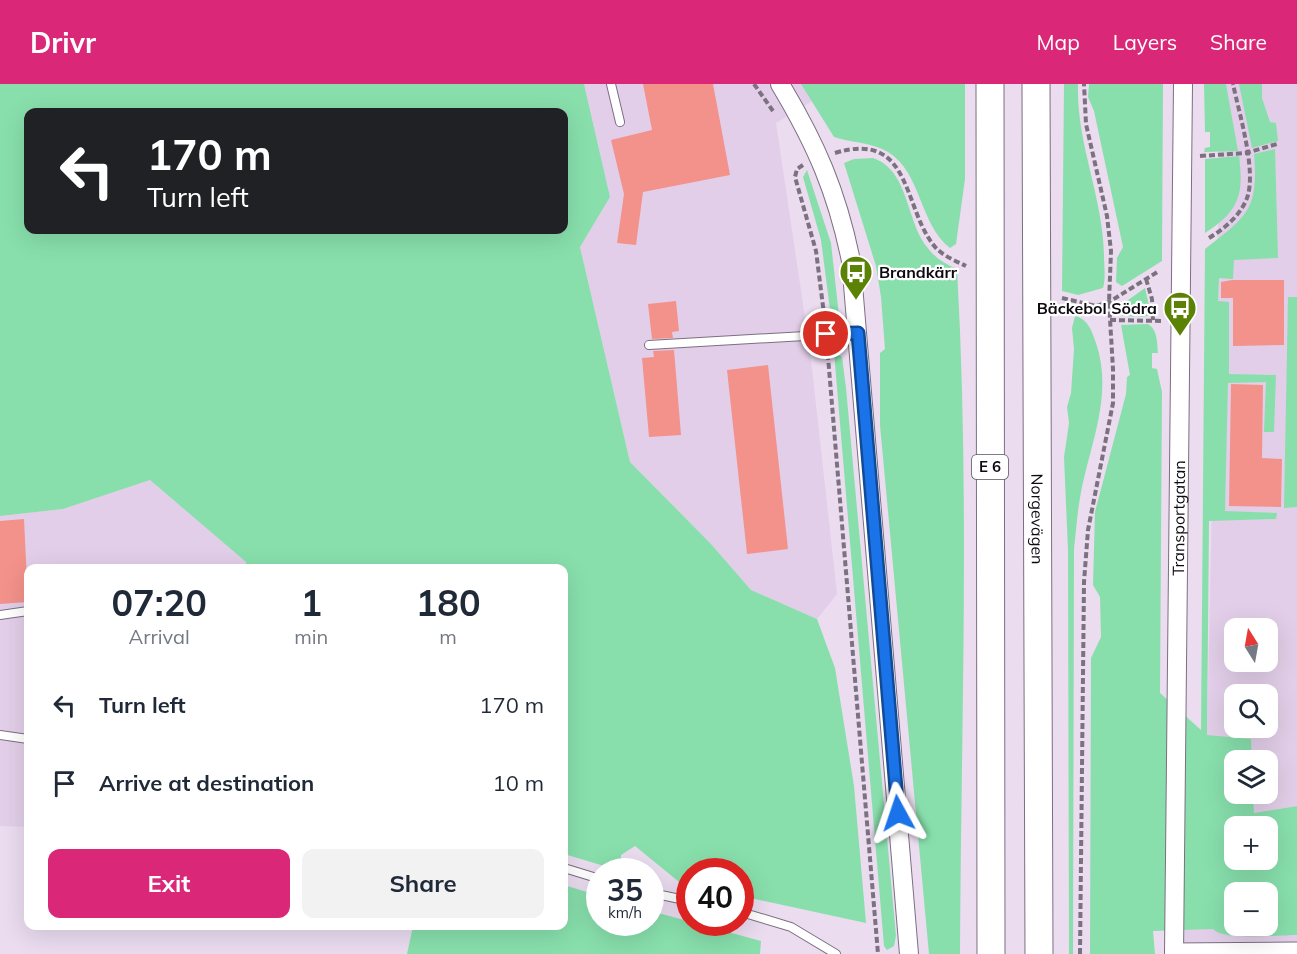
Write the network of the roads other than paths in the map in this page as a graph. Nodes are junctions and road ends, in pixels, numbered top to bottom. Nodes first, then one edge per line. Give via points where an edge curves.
1 (611, 84) edge
2 (780, 84) edge
3 (990, 84) edge
4 (1036, 84) edge
5 (1183, 84) edge
6 (620, 122) dead end
7 (858, 333) junction
8 (649, 345) dead end
9 (24, 612) edge
10 (0, 615) edge
11 (0, 735) edge
12 (24, 738) edge
13 (568, 869) edge
14 (586, 875) edge
15 (754, 916) edge
16 (1297, 950) edge
17 (1174, 953) edge
18 (836, 954) edge
19 (909, 954) edge
20 (992, 954) edge
21 (1039, 954) edge

1 - 6 lane
2 - 7 street via 820,158 842,214
3 - 20 highway, E 6
4 - 21 highway, Norgevägen
5 - 17 street, Transportgatan
7 - 8 lane
7 - 19 street
9 - 10 lane
11 - 12 lane
13 - 14 lane
15 - 18 lane via 791,927
16 - 17 street, Transportgatan

